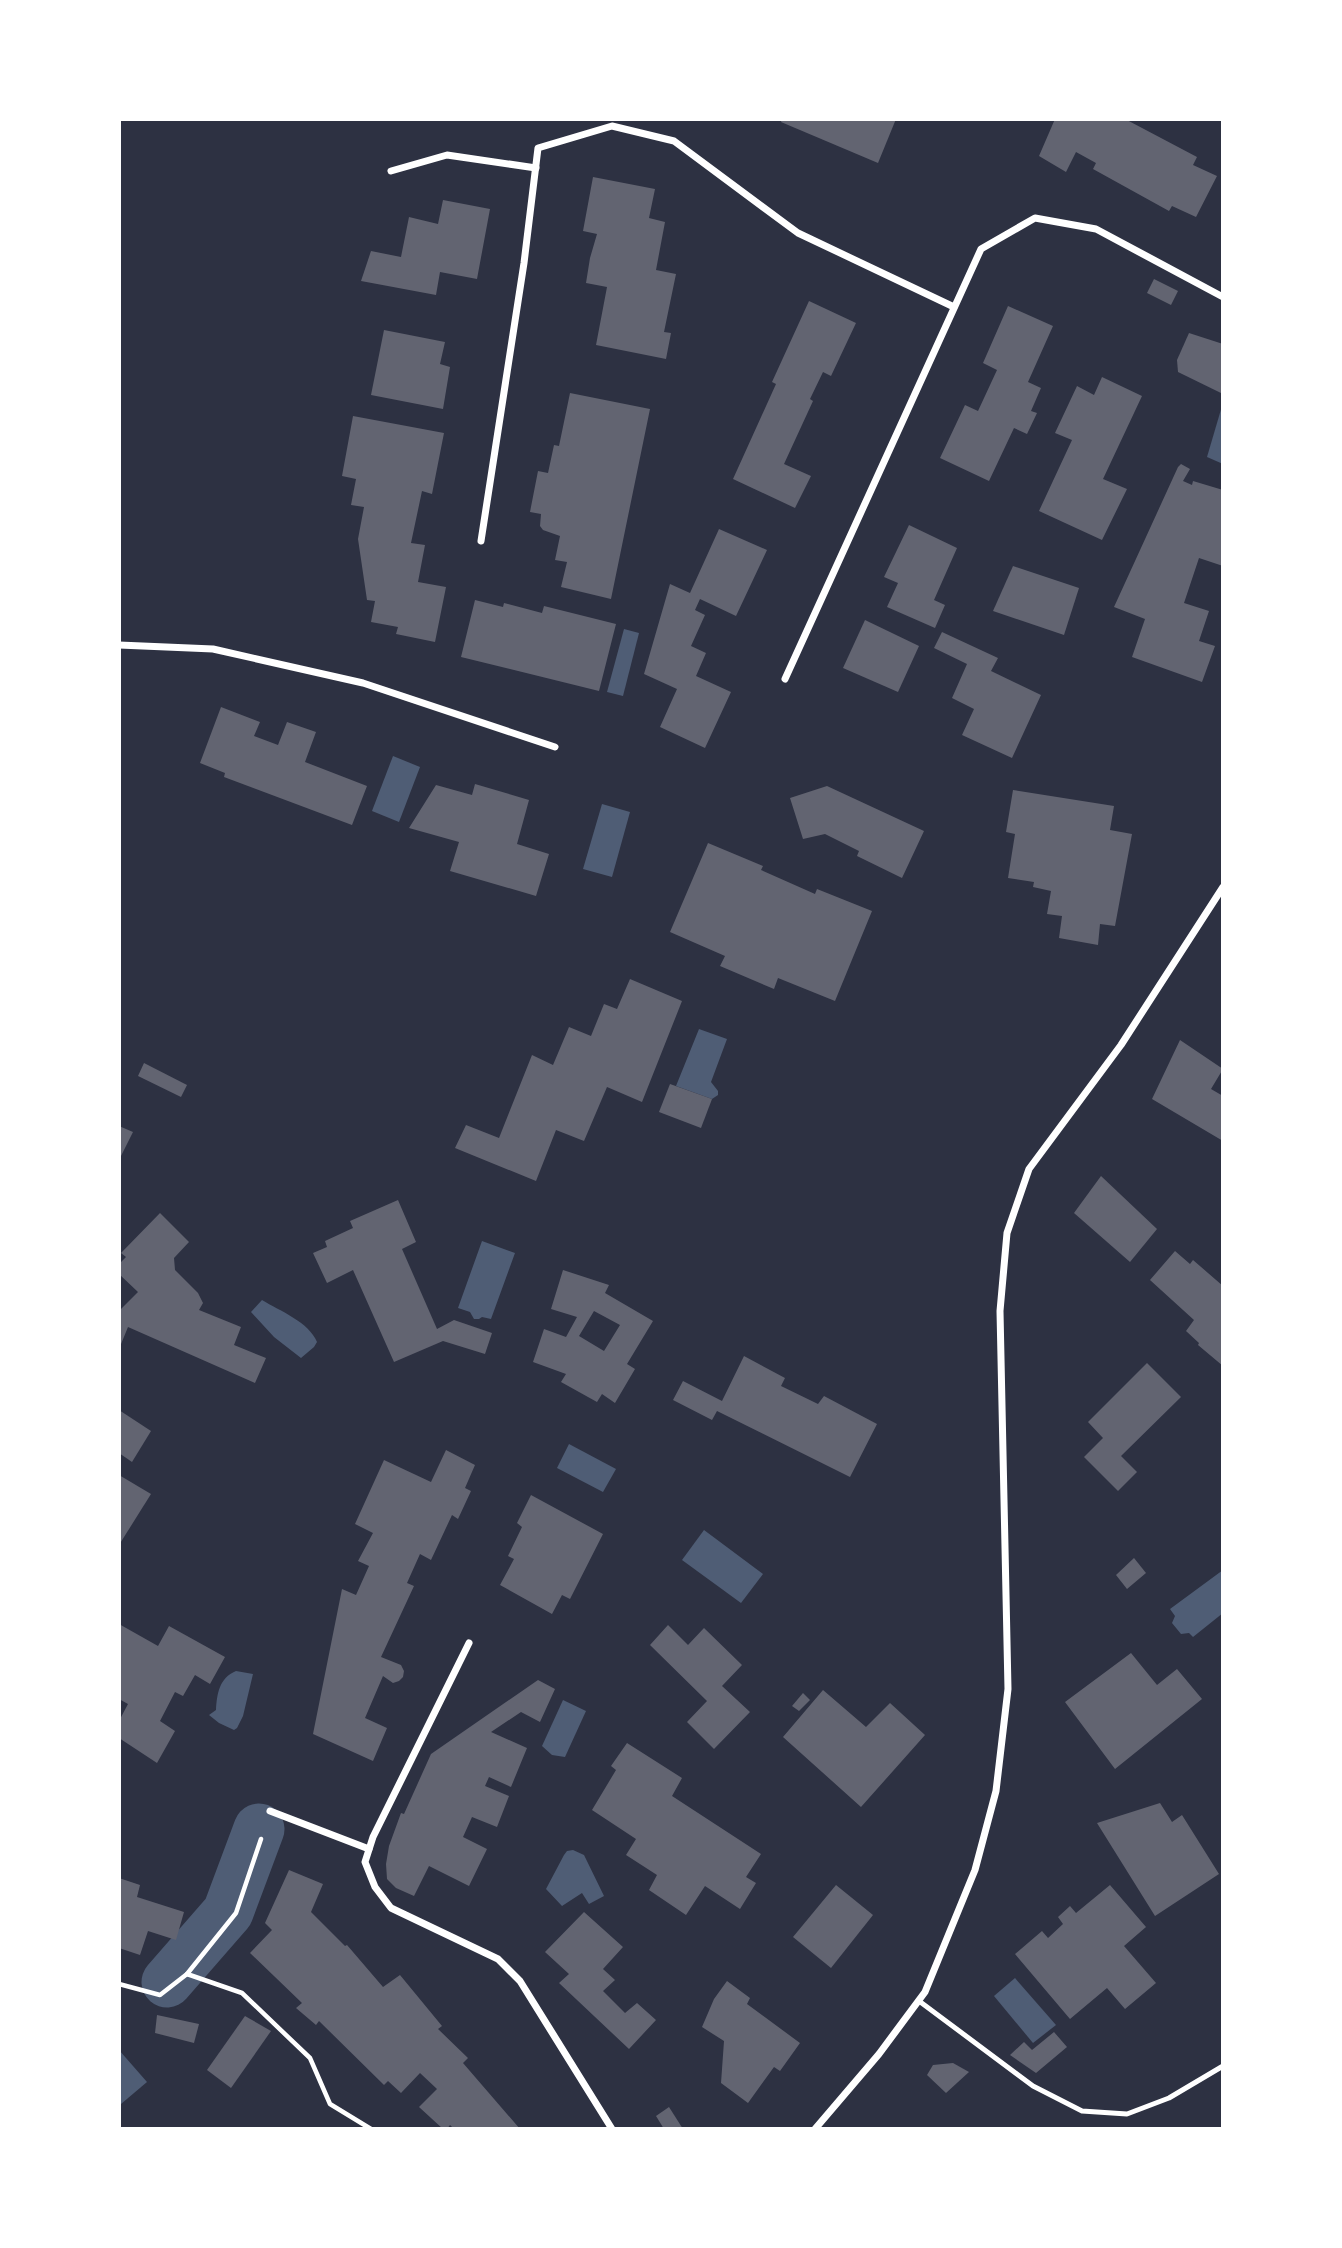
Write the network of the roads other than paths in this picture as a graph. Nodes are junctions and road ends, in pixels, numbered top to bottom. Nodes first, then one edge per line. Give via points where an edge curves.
1 (536, 168) junction
2 (391, 171) dead end
3 (1223, 297) edge
4 (954, 307) junction
5 (481, 541) dead end
6 (119, 645) edge
7 (785, 679) dead end
8 (555, 747) dead end
9 (1223, 887) edge
10 (469, 1643) dead end
11 (270, 1811) road end
12 (369, 1849) junction
13 (919, 2001) junction
14 (1223, 2066) edge
15 (612, 2129) edge
16 (815, 2129) edge

1 - 2 street via 447,155
1 - 4 street via 538,148 612,126 674,141 798,233
1 - 5 street
3 - 4 street via 1096,229 1035,218 981,249
4 - 7 street
6 - 8 street via 213,649 351,680
9 - 13 street via 1121,1045 1030,1169 1007,1233 1000,1311 1008,1689 996,1791 975,1870
10 - 12 street
11 - 12 street
12 - 15 street via 365,1862 375,1887 391,1908 498,1959 520,1981
13 - 14 lane via 1033,2086 1082,2111 1126,2114 1169,2098
13 - 16 street

